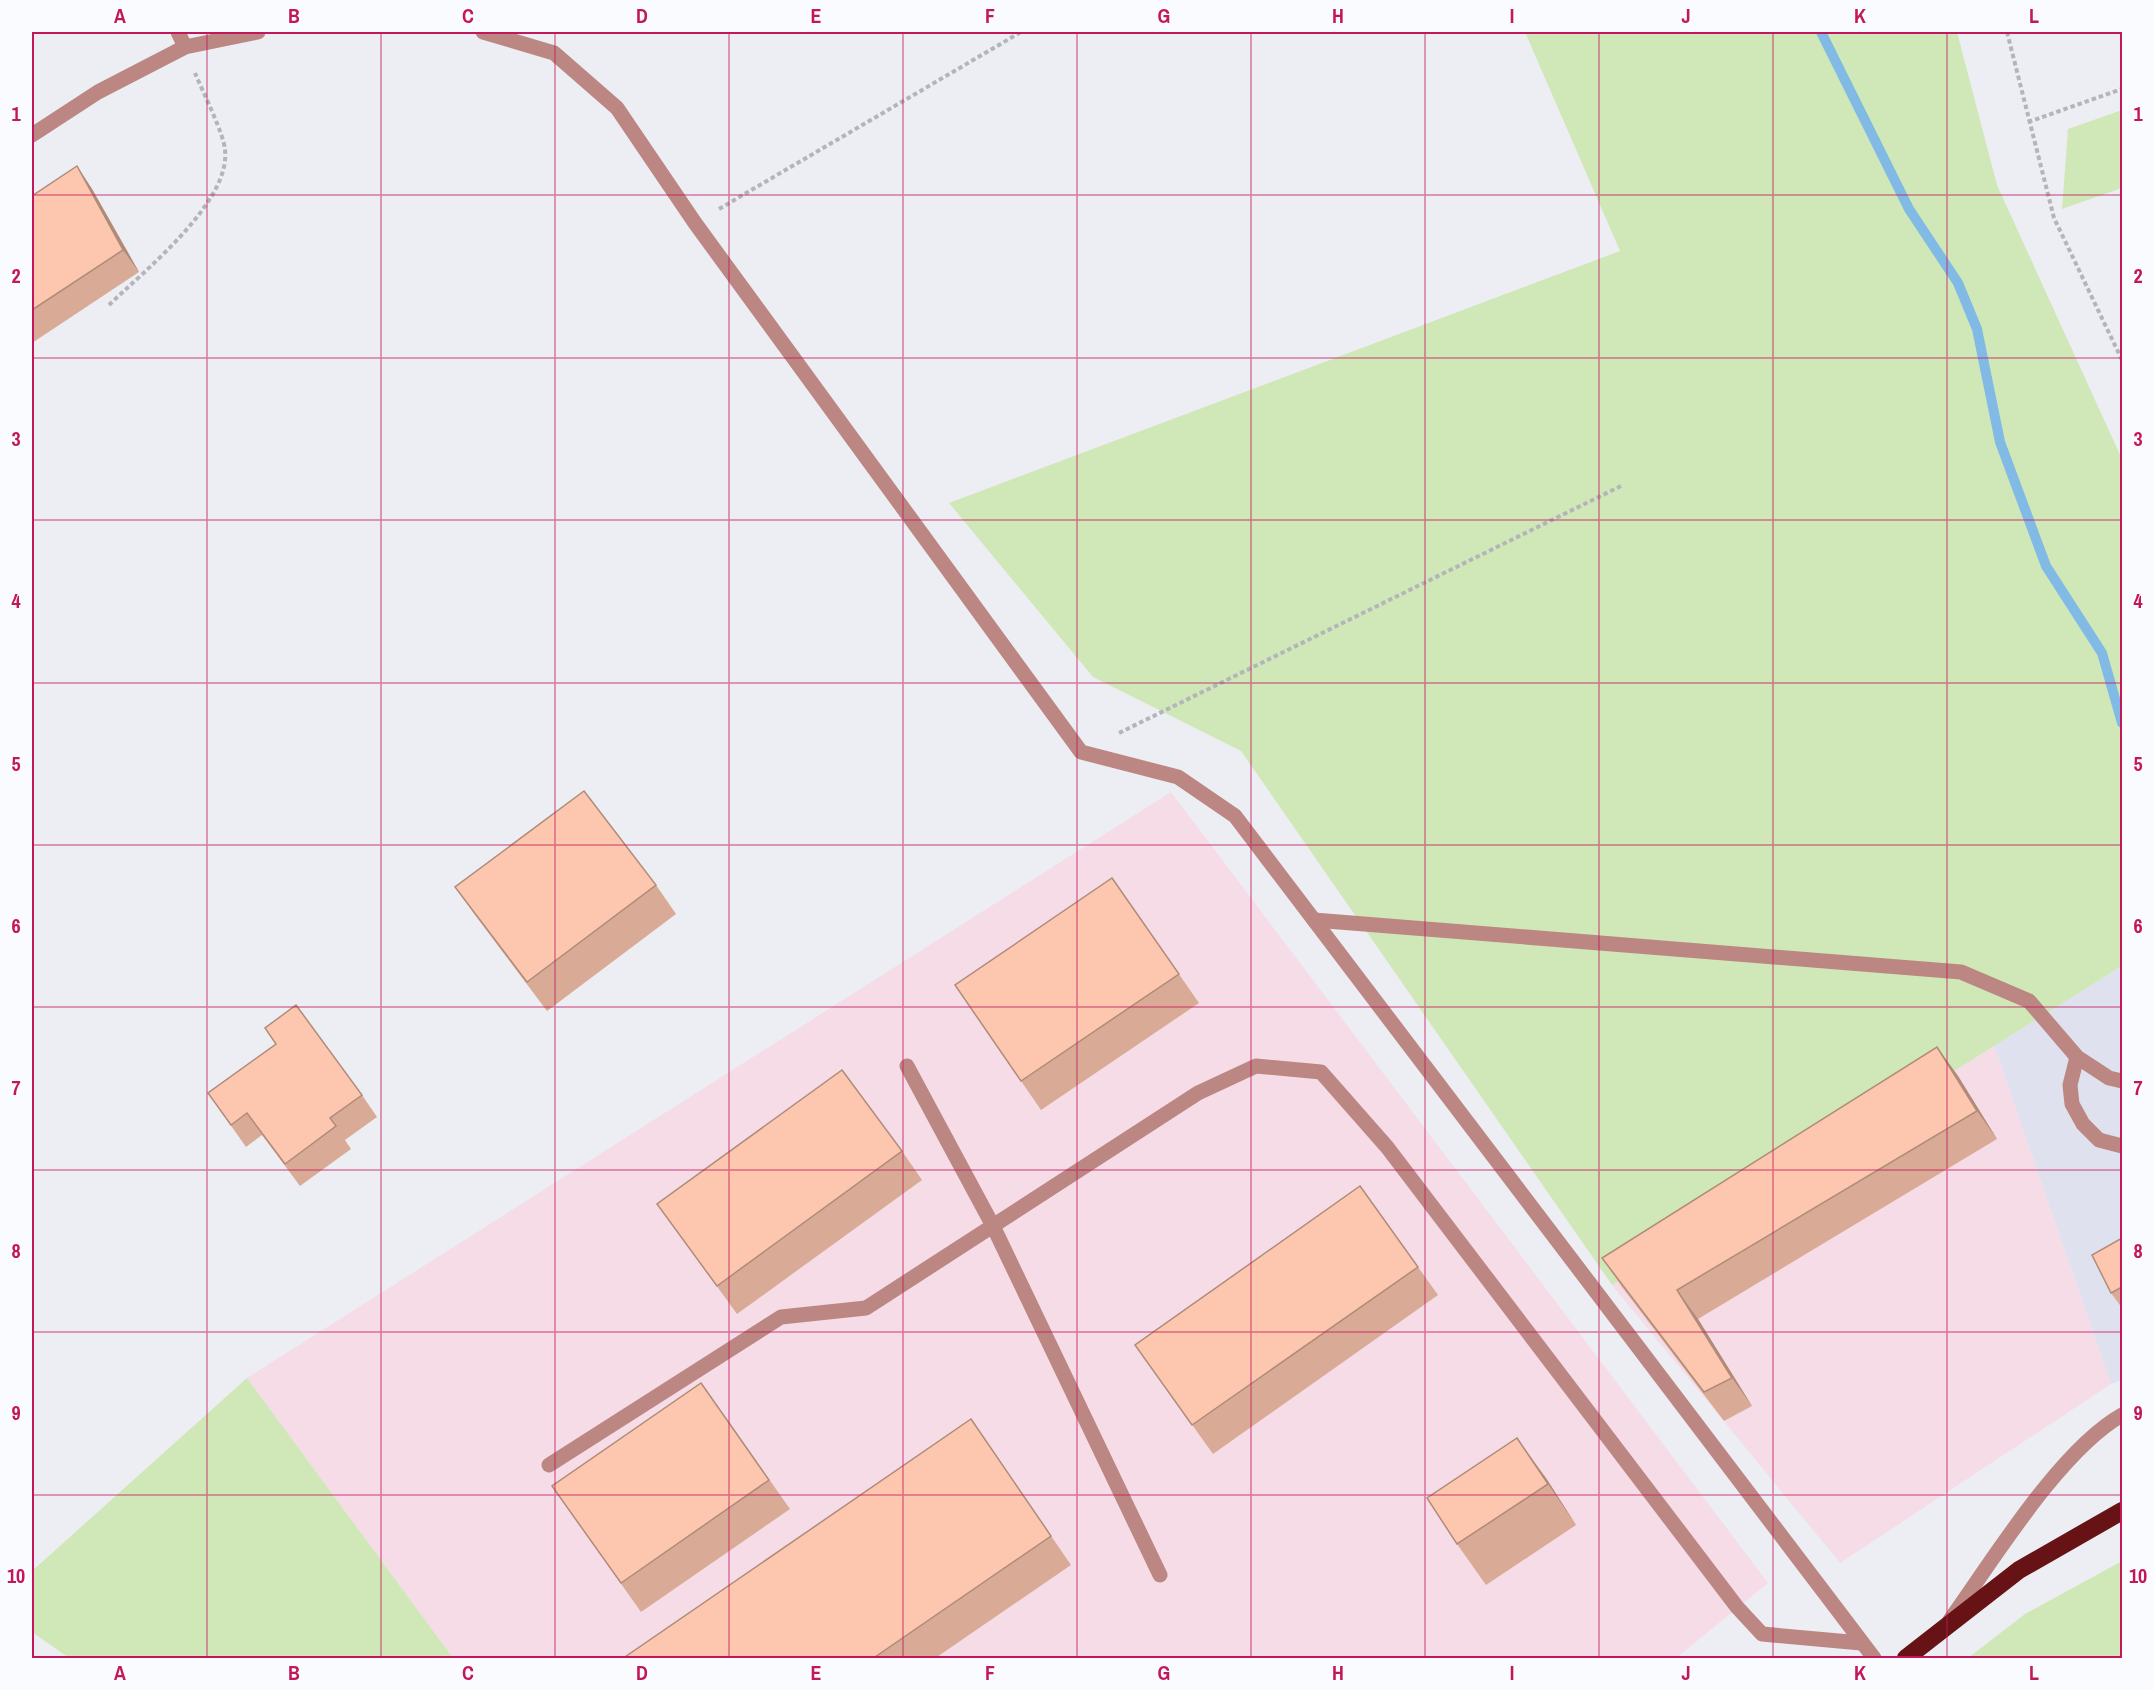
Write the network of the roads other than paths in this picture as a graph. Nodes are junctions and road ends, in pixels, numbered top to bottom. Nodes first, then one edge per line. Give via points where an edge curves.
1 (178, 32) edge
2 (258, 32) edge
3 (483, 32) edge
4 (185, 47) junction
5 (32, 135) edge
6 (1314, 920) junction
7 (2077, 1057) junction
8 (907, 1066) dead end
9 (2122, 1081) edge
10 (2122, 1146) edge
11 (993, 1226) junction
12 (2122, 1415) edge
13 (549, 1465) dead end
14 (2122, 1511) edge
15 (1160, 1575) dead end
16 (1939, 1634) junction
17 (1861, 1643) junction
18 (1874, 1659) edge
19 (1906, 1659) edge

1 - 4 street
2 - 4 street
3 - 6 street via 554,53 617,108 695,223 1081,752 1178,777 1235,816
4 - 5 street via 98,92
6 - 7 street via 1961,972 2029,1001
6 - 17 street
7 - 9 street via 2109,1078
7 - 10 street via 2070,1085 2072,1104 2098,1140
8 - 11 street
11 - 13 street via 866,1308 781,1317
11 - 15 street
11 - 17 street via 1198,1093 1256,1066 1321,1072 1387,1147 1737,1607 1762,1634
12 - 16 street via 2106,1424 2051,1480
14 - 16 highway via 2019,1570
16 - 19 highway
17 - 18 street

